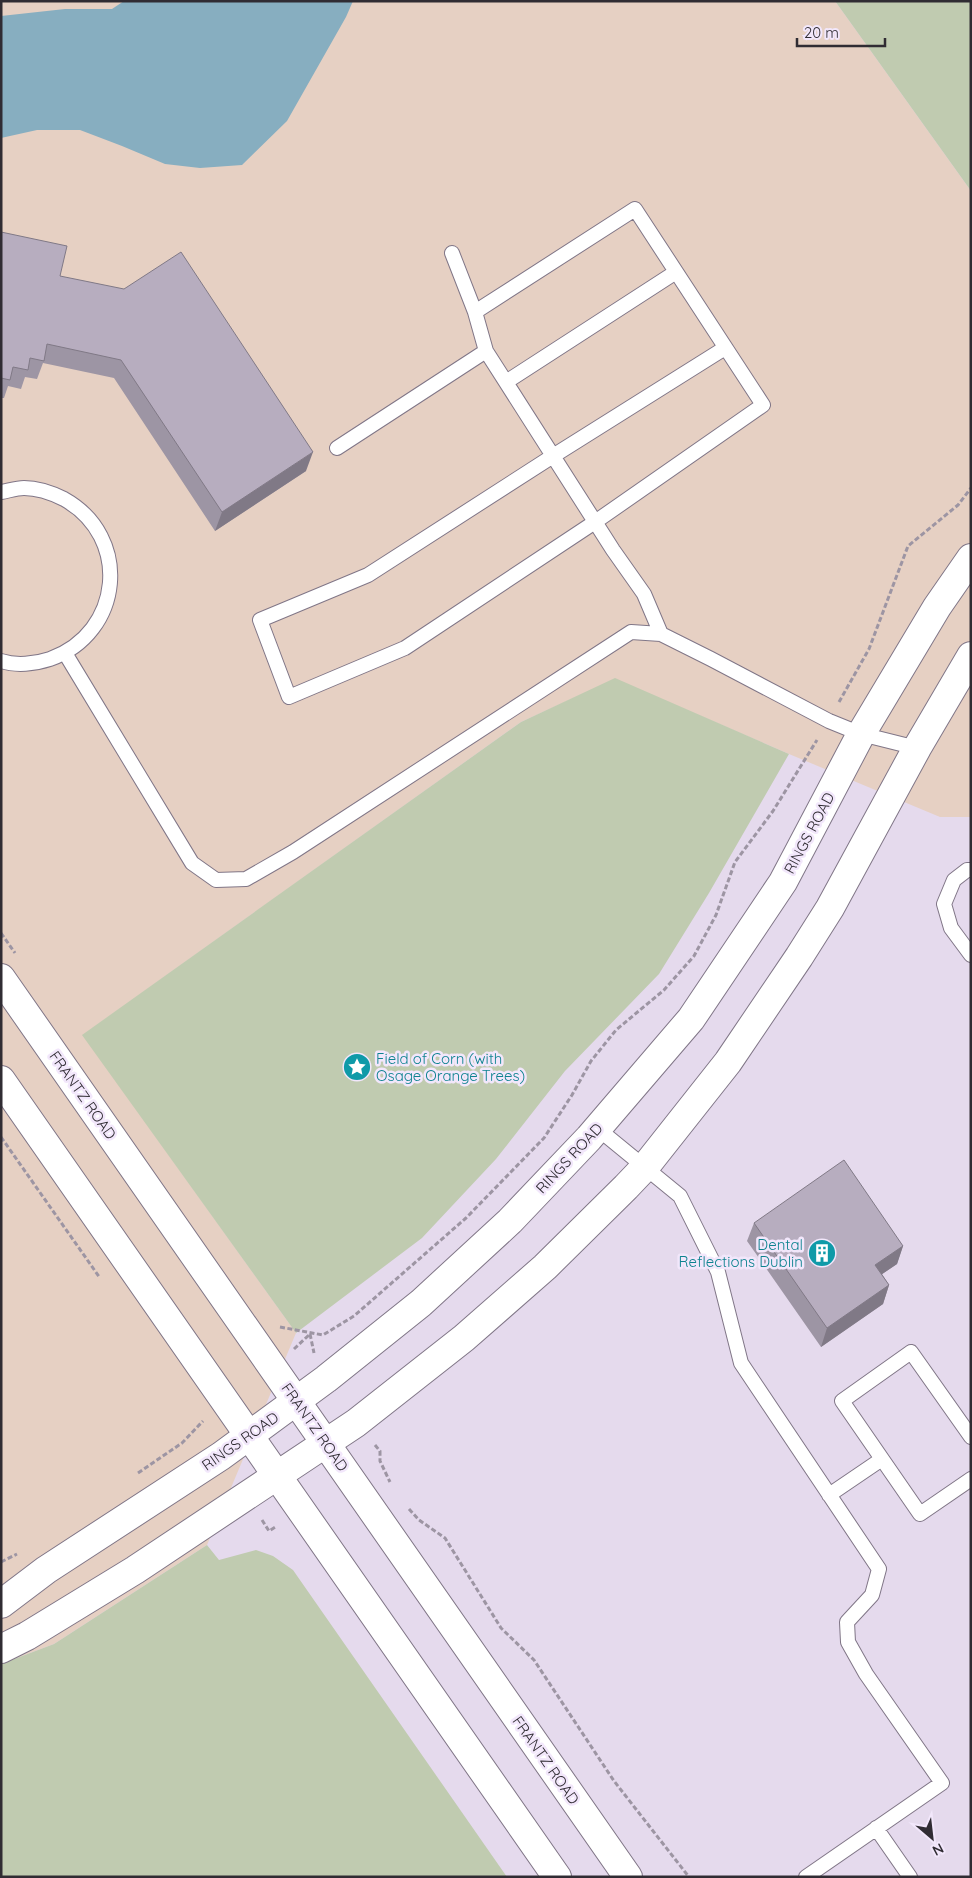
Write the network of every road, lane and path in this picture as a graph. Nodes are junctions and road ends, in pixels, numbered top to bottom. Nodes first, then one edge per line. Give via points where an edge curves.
1 (452, 253) dead end
2 (676, 272) junction
3 (475, 312) junction
4 (725, 348) junction
5 (486, 351) junction
6 (506, 382) junction
7 (337, 448) dead end
8 (553, 456) junction
9 (971, 488) edge
10 (1, 492) edge
11 (595, 522) junction
12 (971, 558) edge
13 (661, 634) junction
14 (65, 653) junction
15 (971, 656) edge
16 (1, 661) edge
17 (829, 721) junction
18 (861, 734) junction
19 (917, 748) junction
20 (971, 870) edge
21 (971, 955) edge
22 (1, 978) edge
23 (1, 1080) edge
24 (597, 1128) junction
25 (645, 1167) junction
26 (310, 1334) junction
27 (274, 1369) junction
28 (326, 1379) junction
29 (296, 1400) junction
30 (225, 1405) junction
31 (356, 1423) junction
32 (249, 1436) junction
33 (971, 1437) edge
34 (326, 1443) junction
35 (882, 1459) junction
36 (277, 1475) junction
37 (134, 1476) dead end
38 (971, 1479) edge
39 (393, 1488) dead end
40 (829, 1495) junction
41 (408, 1508) dead end
42 (18, 1553) dead end
43 (1, 1562) edge
44 (1, 1604) edge
45 (1, 1648) edge
46 (876, 1828) junction
47 (557, 1877) edge
48 (628, 1877) edge
49 (689, 1877) edge
50 (806, 1877) edge
51 (910, 1877) edge

1 - 3 lane
2 - 3 lane via 635,209
2 - 4 lane
2 - 6 lane
3 - 5 lane
4 - 8 lane
4 - 11 lane via 763,405
5 - 6 lane
5 - 7 lane
6 - 8 lane
8 - 11 lane
8 - 11 lane via 368,575 260,620 289,697 405,648
9 - 17 path via 958,505 908,546 869,649
10 - 14 lane via 24,488 52,493 77,507 97,528 108,555 110,584 104,611 88,636
11 - 13 lane via 644,594
12 - 18 main road, RINGS ROAD via 937,607
13 - 14 lane via 631,632 302,847 246,879 216,880 192,863
13 - 17 lane
14 - 16 lane via 37,663
15 - 19 main road
17 - 18 lane
17 - 26 path via 773,811 735,862 716,915 694,956 664,990 616,1030 591,1061 544,1138 466,1218 354,1316 323,1335
18 - 19 lane
18 - 24 main road, RINGS ROAD via 783,882 696,1012
19 - 25 main road via 830,908 799,957 728,1062
20 - 21 lane via 954,880 944,904 951,928
22 - 27 main road, FRANTZ ROAD
23 - 30 main road
24 - 25 lane
24 - 28 main road, RINGS ROAD via 510,1221 421,1303
25 - 31 main road via 545,1267 464,1338
25 - 40 lane via 680,1196 718,1272 741,1363
26 - 27 path
26 - 28 path via 312,1349
27 - 29 main road, FRANTZ ROAD
28 - 29 main road, RINGS ROAD
29 - 32 main road, RINGS ROAD
29 - 34 main road, FRANTZ ROAD
30 - 32 main road
30 - 37 path via 182,1443
31 - 34 main road
31 - 39 path via 380,1451 380,1461
32 - 36 main road
32 - 44 main road, RINGS ROAD via 46,1570
33 - 35 lane via 911,1352 842,1401
34 - 36 main road
34 - 48 main road, FRANTZ ROAD
35 - 38 lane via 920,1514
35 - 40 lane
36 - 45 main road via 135,1570
36 - 47 main road
40 - 46 lane via 879,1569 872,1595 847,1622 848,1642 866,1674 942,1783
41 - 49 path via 419,1520 446,1538 500,1628 534,1660 614,1781
42 - 43 path
46 - 50 lane
46 - 51 lane

